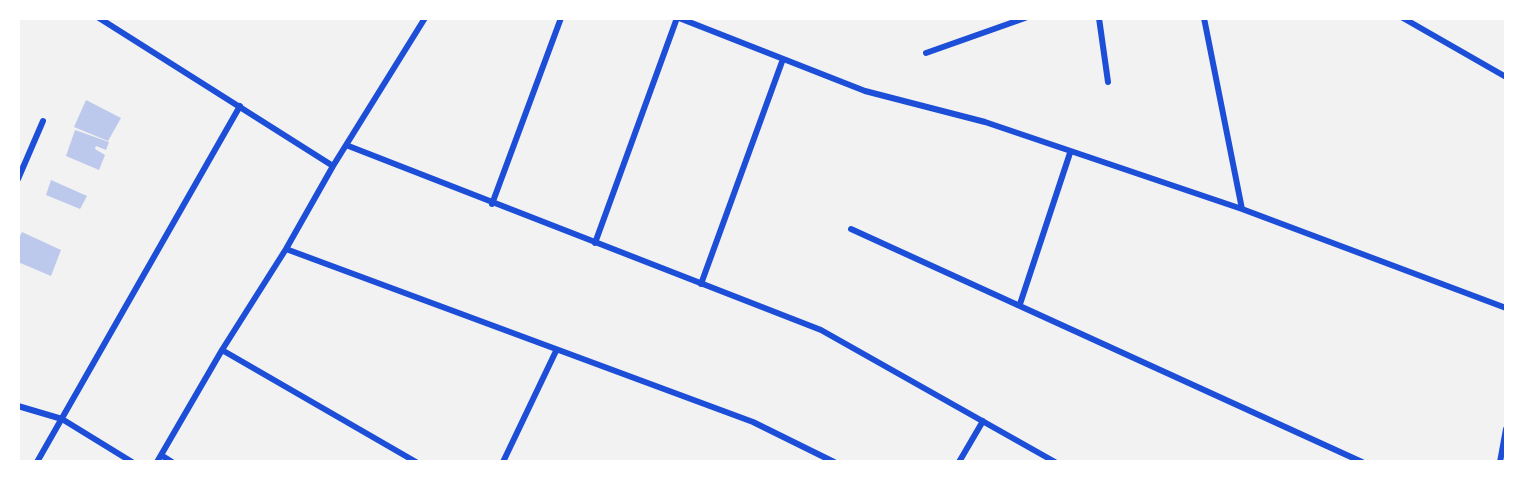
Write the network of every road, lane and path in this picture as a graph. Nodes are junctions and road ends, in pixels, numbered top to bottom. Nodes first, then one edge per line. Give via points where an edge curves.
1 (99, 18) edge
2 (425, 18) edge
3 (561, 18) edge
4 (678, 18) edge
5 (1025, 18) edge
6 (1099, 18) edge
7 (1204, 18) edge
8 (1404, 18) edge
9 (926, 53) dead end
10 (783, 59) junction
11 (1506, 77) edge
12 (1108, 82) dead end
13 (240, 106) junction
14 (43, 121) dead end
15 (346, 145) junction
16 (1070, 153) junction
17 (333, 166) junction
18 (20, 168) edge
19 (18, 179) edge
20 (492, 204) junction
21 (1242, 209) junction
22 (851, 229) dead end
23 (595, 243) junction
24 (286, 249) junction
25 (702, 284) junction
26 (1020, 304) junction
27 (1506, 308) edge
28 (222, 350) junction
29 (556, 351) junction
30 (18, 406) edge
31 (62, 419) junction
32 (983, 422) junction
33 (1506, 429) edge
34 (160, 455) junction
35 (38, 462) edge
36 (132, 462) edge
37 (157, 462) edge
38 (172, 462) edge
39 (416, 462) edge
40 (503, 462) edge
41 (834, 462) edge
42 (959, 462) edge
43 (1055, 462) edge
44 (1362, 462) edge
45 (1500, 462) edge

1 - 13 street
2 - 15 street
3 - 20 street
4 - 10 street
4 - 23 street
5 - 9 street
6 - 12 street
7 - 21 street
8 - 11 street
10 - 16 street via 865,91 985,122
10 - 25 street
13 - 17 street
13 - 31 street
14 - 18 street
15 - 17 street
15 - 20 street
16 - 21 street
16 - 26 street
17 - 24 street
18 - 19 street
20 - 23 street
21 - 27 street
22 - 26 street
23 - 25 street
24 - 28 street
24 - 29 street
25 - 32 street via 821,330
26 - 44 street
28 - 34 street
28 - 39 street
29 - 40 street
29 - 41 street via 753,422
30 - 31 street
31 - 35 street
31 - 36 street
32 - 42 street
32 - 43 street
33 - 45 street
34 - 37 street
34 - 38 street

